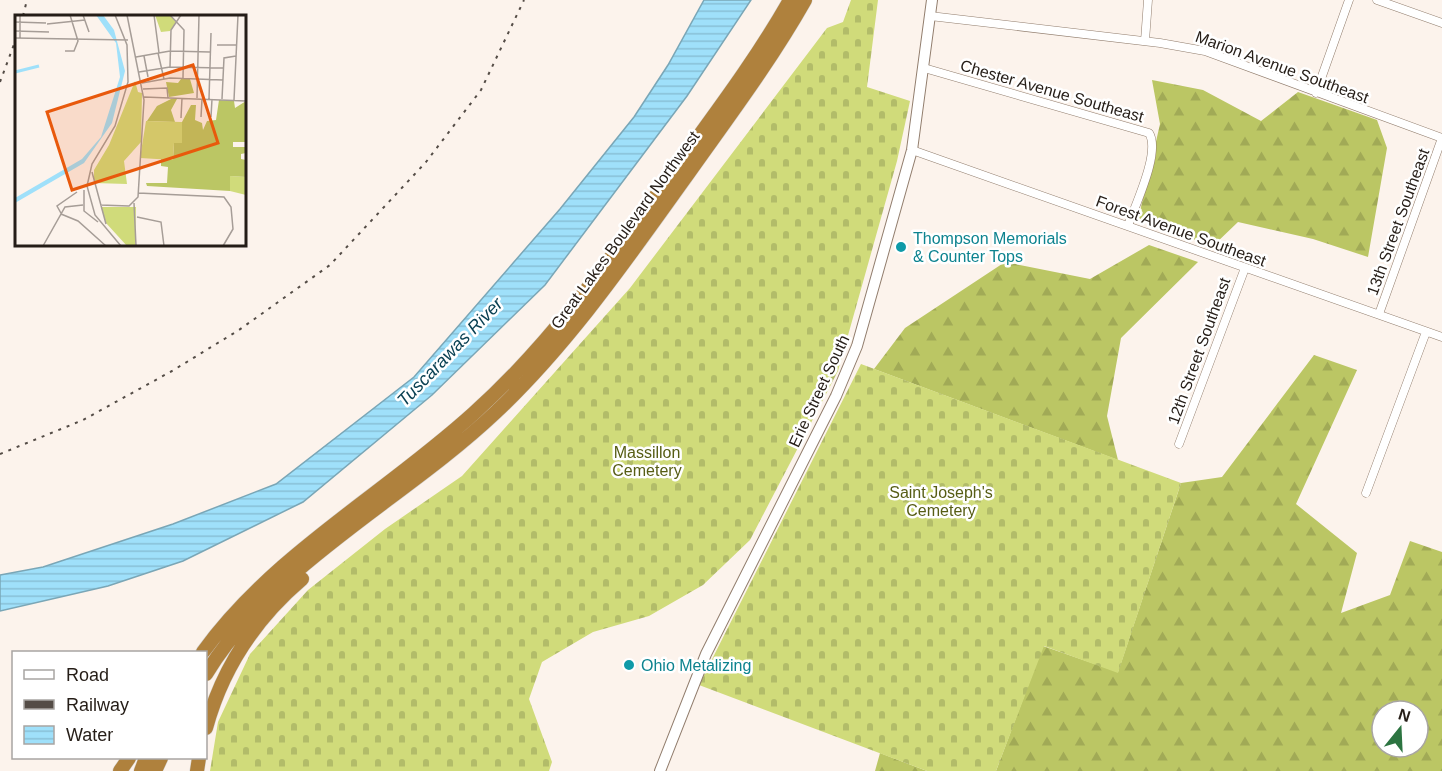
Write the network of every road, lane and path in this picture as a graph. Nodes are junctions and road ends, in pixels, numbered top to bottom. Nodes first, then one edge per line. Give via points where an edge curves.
1 (783, 0) edge
2 (790, 0) edge
3 (805, 0) edge
4 (932, 0) edge
5 (1148, 0) edge
6 (1349, 0) edge
7 (1377, 0) edge
8 (930, 16) junction
9 (1442, 23) edge
10 (769, 35) junction
11 (1145, 41) junction
12 (924, 68) junction
13 (1316, 93) junction
14 (1442, 138) edge
15 (912, 150) junction
16 (1128, 226) junction
17 (1245, 268) junction
18 (1378, 314) junction
19 (1426, 332) junction
20 (1442, 337) edge
21 (1179, 444) dead end
22 (1366, 493) dead end
23 (383, 504) junction
24 (311, 543) junction
25 (198, 651) edge
26 (204, 651) edge
27 (207, 673) edge
28 (207, 725) edge
29 (660, 771) edge

1 - 10 highway
2 - 10 highway, Great Lakes Boulevard Northwest
3 - 23 highway, Great Lakes Boulevard Northwest via 748,89 563,343 496,411
4 - 8 main road, Erie Street South
5 - 11 street
6 - 13 street
7 - 9 street
8 - 11 street, Marion Avenue Southeast
8 - 12 main road, Erie Street South
10 - 24 highway, Great Lakes Boulevard Northwest via 606,266 544,342 451,434
11 - 13 street, Marion Avenue Southeast via 1205,51
12 - 15 main road, Erie Street South
12 - 16 street, Chester Avenue Southeast via 1149,133 1149,165
13 - 14 street, Marion Avenue Southeast
14 - 18 street, 13th Street Southeast
15 - 16 street, Forest Avenue Southeast
15 - 29 main road, Erie Street South via 869,310 849,366 706,654
16 - 17 street, Forest Avenue Southeast
17 - 18 street, Forest Avenue Southeast
17 - 21 street, 12th Street Southeast
18 - 19 street, Forest Avenue Southeast
19 - 20 street, Forest Avenue Southeast
19 - 22 street
23 - 27 highway, Great Lakes Boulevard Northwest via 268,597
23 - 28 highway via 369,521 296,584 251,633 225,675
24 - 25 highway via 260,579
24 - 26 highway, Great Lakes Boulevard Northwest via 248,599

